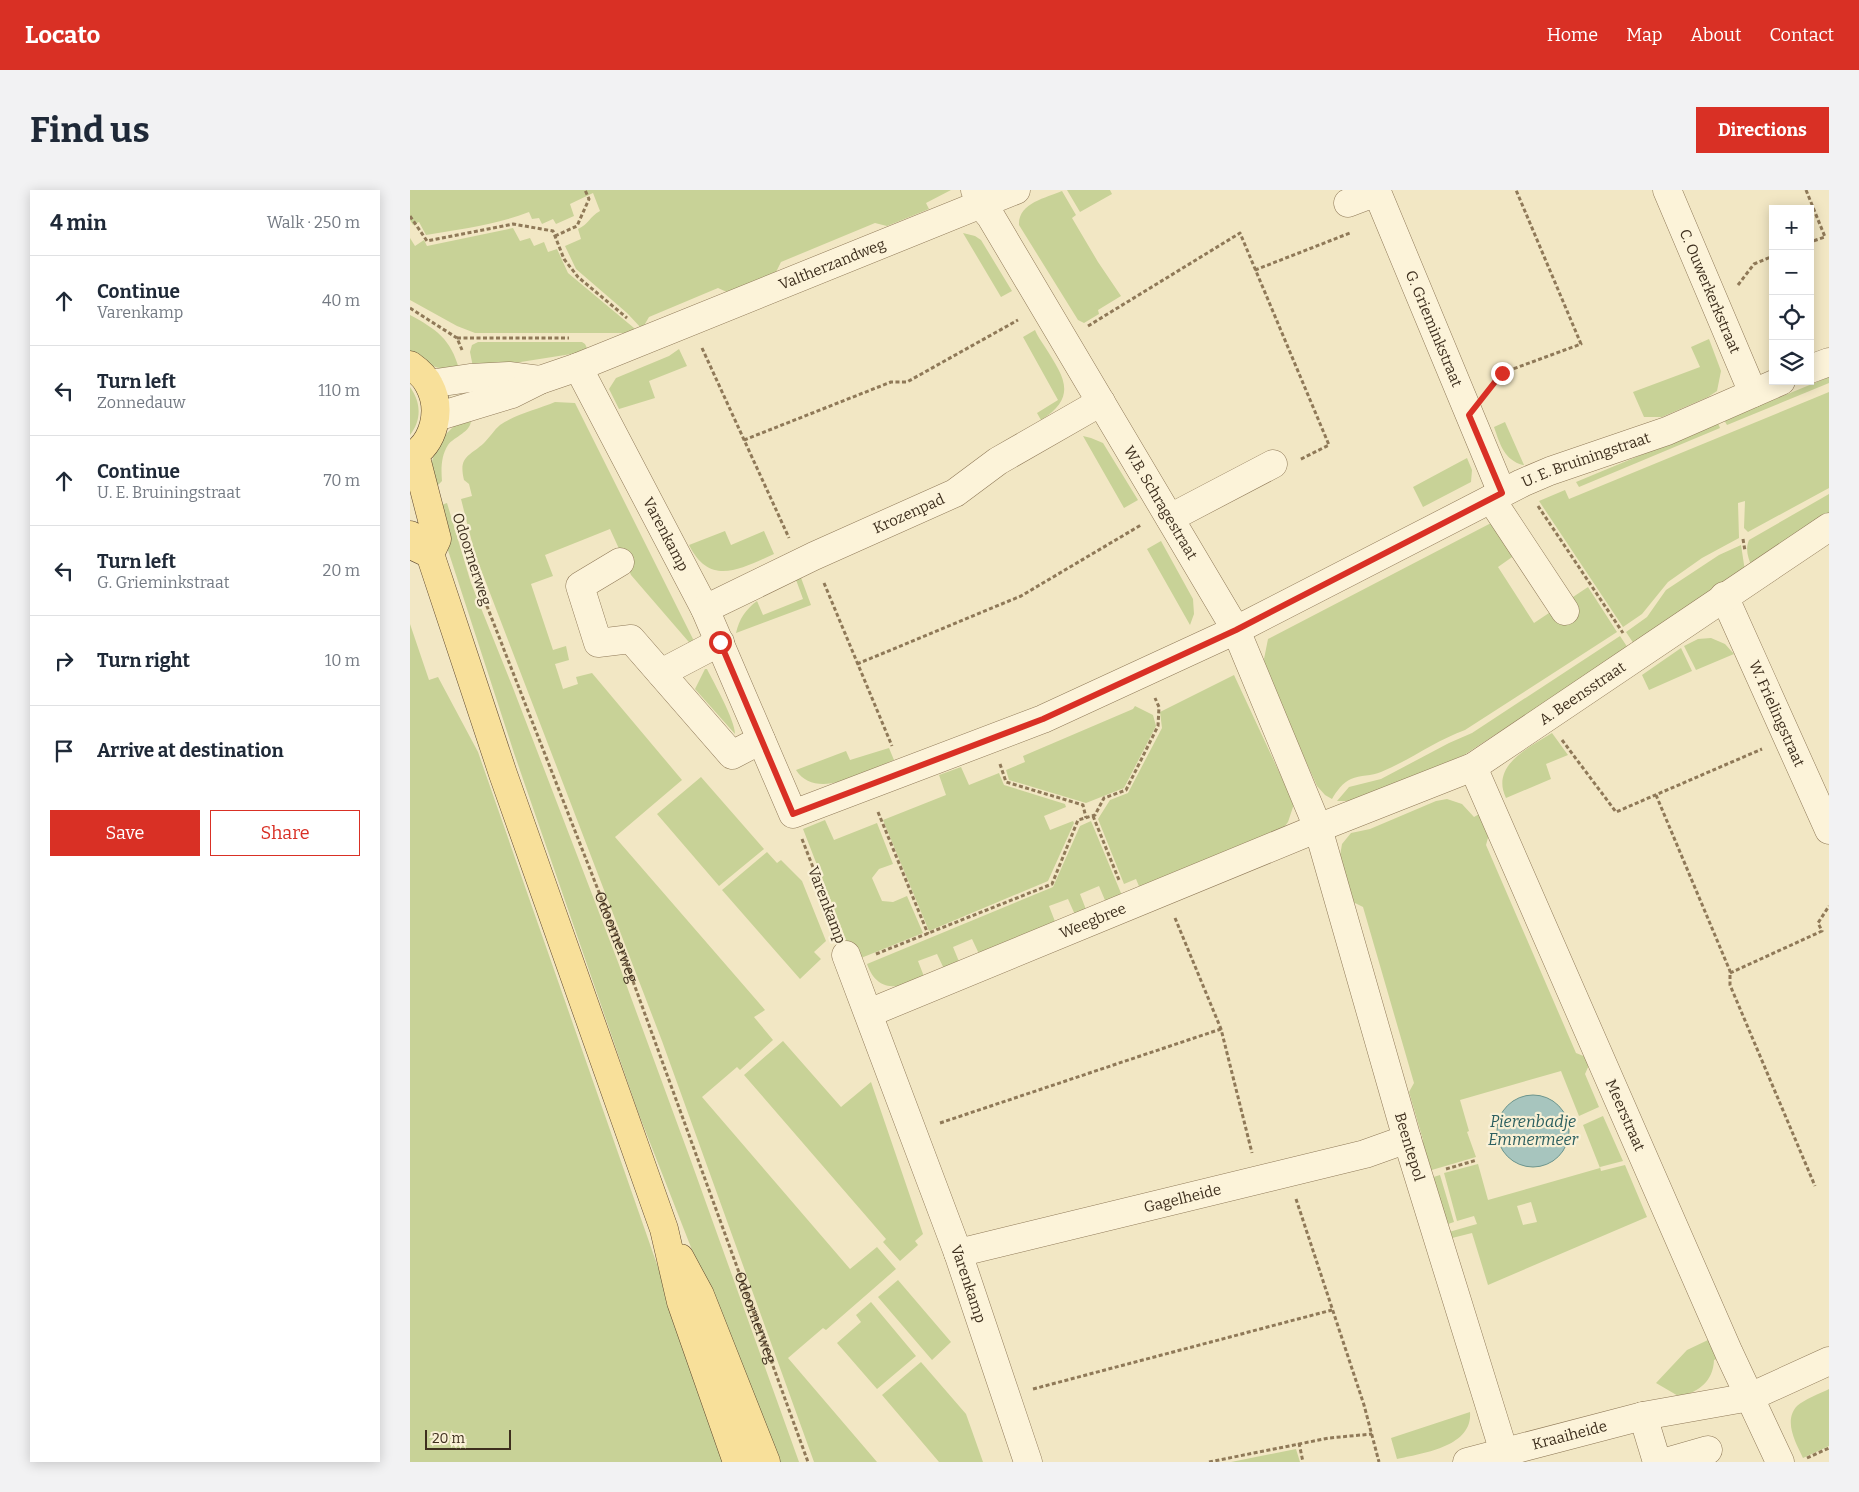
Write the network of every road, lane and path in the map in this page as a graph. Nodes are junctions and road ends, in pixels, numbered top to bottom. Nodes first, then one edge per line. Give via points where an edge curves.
1 (585, 190) edge
2 (1016, 190) edge
3 (1516, 190) edge
4 (1667, 190) edge
5 (1806, 190) edge
6 (978, 197) edge
7 (1348, 203) dead end
8 (1812, 205) edge
9 (1814, 210) edge
10 (410, 216) edge
11 (1388, 218) junction
12 (555, 236) junction
13 (1814, 241) edge
14 (1769, 258) edge
15 (1255, 270) junction
16 (1044, 305) junction
17 (410, 308) edge
18 (1718, 312) junction
19 (690, 322) junction
20 (570, 338) dead end
21 (649, 339) junction
22 (1064, 340) junction
23 (1829, 362) edge
24 (578, 368) junction
25 (1814, 368) edge
26 (420, 375) edge
27 (540, 380) junction
28 (1772, 385) edge
29 (1753, 393) junction
30 (1101, 402) junction
31 (1469, 415) junction
32 (436, 417) junction
33 (744, 440) junction
34 (412, 456) edge
35 (1273, 464) joint
36 (1505, 492) junction
37 (1168, 514) junction
38 (1829, 527) edge
39 (410, 535) edge
40 (465, 542) dead end
41 (430, 554) junction
42 (808, 560) junction
43 (620, 562) dead end
44 (1724, 596) junction
45 (705, 609) junction
46 (1565, 611) dead end
47 (1236, 630) junction
48 (720, 642) junction
49 (1638, 654) junction
50 (857, 664) junction
51 (661, 673) junction
52 (1143, 673) junction
53 (1546, 717) junction
54 (1788, 738) junction
55 (991, 739) junction
56 (761, 740) junction
57 (1473, 767) junction
58 (903, 772) junction
59 (868, 786) junction
60 (1656, 795) junction
61 (793, 814) junction
62 (1092, 816) junction
63 (1086, 818) junction
64 (1318, 828) junction
65 (1829, 830) edge
66 (1164, 892) junction
67 (1130, 906) junction
68 (1829, 906) edge
69 (928, 934) junction
70 (848, 960) junction
71 (1730, 973) junction
72 (869, 1013) junction
73 (1221, 1029) junction
74 (913, 1132) junction
75 (1407, 1139) junction
76 (1287, 1172) junction
77 (1258, 1180) junction
78 (1815, 1186) dead end
79 (664, 1229) junction
80 (958, 1253) junction
81 (1332, 1310) junction
82 (1829, 1361) edge
83 (1750, 1397) junction
84 (1006, 1398) junction
85 (1643, 1416) junction
86 (1372, 1434) junction
87 (1299, 1444) junction
88 (1829, 1448) edge
89 (1708, 1450) dead end
90 (1505, 1457) edge
91 (1793, 1460) edge
92 (737, 1462) edge
93 (766, 1462) edge
94 (808, 1462) edge
95 (1028, 1462) edge
96 (1209, 1462) edge
97 (1303, 1462) edge
98 (1379, 1462) edge
99 (1467, 1462) edge
100 (1657, 1462) edge
101 (1666, 1462) edge

1 - 12 path via 590,199 577,226
2 - 6 street, Valtherzandweg
3 - 31 path via 1581,344 1502,373
4 - 18 street, C. Ouwerkerkstraat
5 - 8 path
6 - 16 street, W.B. Schragestraat
6 - 19 street, Valtherzandweg
7 - 11 street, G. Grieminkstraat via 1377,192
9 - 13 path via 1825,237
10 - 12 path via 427,241 513,224 553,231
11 - 15 path
11 - 31 street, G. Grieminkstraat
12 - 21 path via 564,259 578,277
14 - 18 path via 1754,264
15 - 22 path via 1240,233
15 - 35 path via 1330,445 1277,471
16 - 22 street, W.B. Schragestraat
16 - 33 path via 907,382 891,382
17 - 20 path via 457,338
18 - 29 street, C. Ouwerkerkstraat
19 - 21 street, Valtherzandweg
19 - 33 path
21 - 24 street, Valtherzandweg
22 - 30 street, W.B. Schragestraat
23 - 25 street
24 - 27 street, Valtherzandweg
24 - 45 street, Varenkamp
26 - 27 street, Valtherzandweg via 509,376
26 - 32 main road via 435,400
27 - 32 street, Valtherzandweg via 512,394
28 - 29 street, U. E. Bruiningstraat
29 - 36 street, U. E. Bruiningstraat via 1667,431 1550,471
30 - 37 street, W.B. Schragestraat
30 - 42 street, Krozenpad via 998,461 955,493
31 - 36 street, G. Grieminkstraat
32 - 34 main road via 425,444
33 - 42 path
34 - 41 main road, Odoornerweg via 437,538
35 - 37 street
36 - 46 street, G. Grieminkstraat
36 - 47 street, U. E. Bruiningstraat
36 - 49 path
37 - 47 street, W.B. Schragestraat
37 - 50 path via 1021,596
38 - 44 street, A. Beensstraat
39 - 41 main road via 415,547
40 - 94 path, Odoornerweg via 486,605 622,951
41 - 79 main road via 503,774
42 - 45 street, Krozenpad
42 - 50 path
43 - 51 street via 580,586 598,643 631,639
44 - 49 street, A. Beensstraat
44 - 54 street, W. Frielingstraat
45 - 48 street, Varenkamp
47 - 52 street, U. E. Bruiningstraat
47 - 64 street, W.B. Schragestraat
48 - 51 street
48 - 56 street, Varenkamp
49 - 53 street, A. Beensstraat
50 - 58 path
51 - 56 street via 732,755
52 - 55 street, U. E. Bruiningstraat
52 - 62 path via 1159,707 1158,726 1126,790 1104,798
53 - 57 street, A. Beensstraat
53 - 60 path via 1616,812
54 - 60 path
54 - 65 street, W. Frielingstraat
55 - 58 street, U. E. Bruiningstraat
55 - 63 path via 1006,782 1083,805
56 - 61 street, Varenkamp
57 - 64 street, A. Beensstraat
57 - 83 street, Meerstraat
58 - 59 street, U. E. Bruiningstraat
59 - 61 street, U. E. Bruiningstraat
59 - 69 path
60 - 71 path
61 - 70 path, Varenkamp
62 - 63 path
62 - 67 path
63 - 69 path via 1078,820 1052,884
64 - 66 street, Weegbree
64 - 75 street, Beentepol
66 - 67 street, Weegbree
66 - 73 path
67 - 72 street, Weegbree
68 - 71 path via 1818,923 1822,931
69 - 70 path
70 - 72 street, Varenkamp
71 - 78 path via 1730,986
72 - 74 street, Varenkamp
73 - 74 path
73 - 77 path
74 - 80 street, Varenkamp
75 - 76 street, Gagelheide via 1366,1154
75 - 90 street, Beentepol
76 - 77 street, Gagelheide
76 - 81 path
77 - 80 street, Gagelheide
79 - 92 main road via 681,1302
79 - 93 main road via 700,1295
80 - 84 street, Varenkamp
81 - 84 path
81 - 86 path
82 - 83 street, Kraaiheide
83 - 85 street, Kraaiheide
83 - 91 street, Meerstraat
84 - 95 street, Varenkamp
85 - 90 street, Kraaiheide
85 - 100 street
86 - 87 path
86 - 98 path
87 - 96 path
87 - 97 path
88 - 91 path
89 - 101 street
90 - 99 street, Kraaiheide

